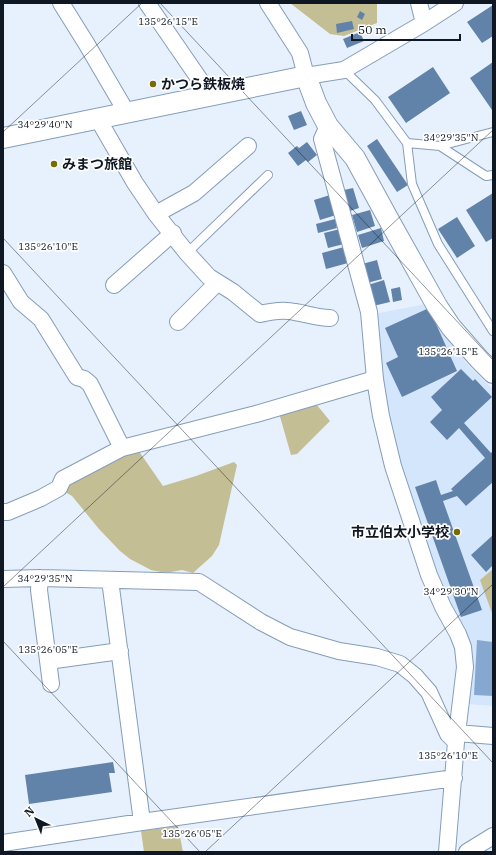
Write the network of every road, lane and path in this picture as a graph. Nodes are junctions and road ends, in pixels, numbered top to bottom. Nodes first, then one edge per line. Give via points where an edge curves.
1 (60, 3) edge
2 (147, 3) edge
3 (268, 3) edge
4 (419, 3) edge
5 (455, 3) edge
6 (424, 24) junction
7 (344, 70) junction
8 (306, 76) junction
9 (211, 96) junction
10 (127, 113) junction
11 (98, 120) junction
12 (328, 126) junction
13 (493, 132) edge
14 (3, 138) edge
15 (408, 143) junction
16 (248, 146) dead end
17 (440, 146) junction
18 (493, 175) edge
19 (268, 176) dead end
20 (156, 214) junction
21 (172, 233) junction
22 (187, 253) junction
23 (3, 273) edge
24 (217, 283) junction
25 (114, 285) dead end
26 (330, 318) dead end
27 (178, 322) dead end
28 (493, 331) edge
29 (493, 373) edge
30 (375, 379) junction
31 (122, 448) junction
32 (5, 515) edge
33 (40, 578) junction
34 (3, 579) edge
35 (110, 580) junction
36 (120, 651) junction
37 (48, 661) junction
38 (51, 684) dead end
39 (493, 736) edge
40 (456, 737) junction
41 (454, 778) junction
42 (142, 822) junction
43 (493, 836) edge
44 (3, 843) edge
45 (447, 852) edge
46 (467, 852) edge

1 - 10 street
2 - 9 street
3 - 8 street via 300,53
4 - 6 street
5 - 6 street
6 - 7 street
7 - 8 street
7 - 15 lane via 375,100
8 - 9 street
8 - 12 street
9 - 10 street
10 - 11 street
11 - 14 street
11 - 20 street
12 - 29 street via 355,158 451,327
12 - 30 street via 322,139 370,312
13 - 17 lane
15 - 17 lane
15 - 28 lane via 412,184 431,230
16 - 20 street via 203,176 194,193
17 - 18 lane via 486,176
19 - 22 lane
20 - 21 street
21 - 22 street
21 - 25 street
22 - 24 street
23 - 31 street via 21,302 41,319 77,377 90,384
24 - 26 street via 233,292 260,314 278,310
24 - 27 street
30 - 31 street via 256,414
30 - 40 street via 381,416 402,495 442,608 463,647 464,667
31 - 32 street via 63,479 59,488
33 - 34 street
33 - 35 street
33 - 37 street via 39,590
35 - 36 street
35 - 40 street via 199,582 290,638 400,664 429,692 448,734
36 - 37 street
36 - 42 street
37 - 38 street
39 - 40 street
40 - 41 street
41 - 42 street
41 - 45 street
42 - 44 street
43 - 46 street

